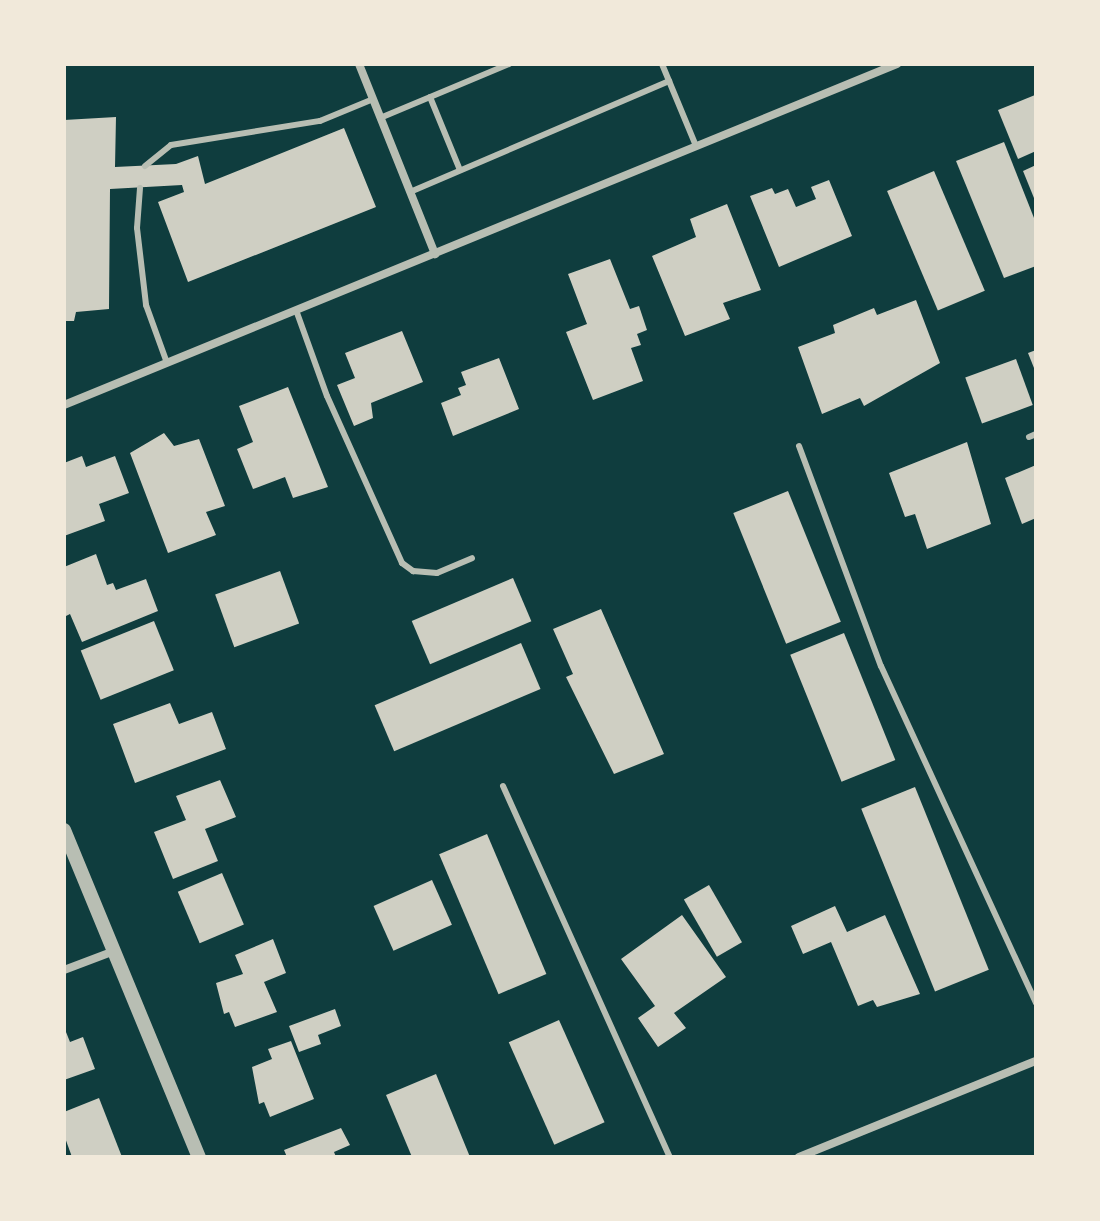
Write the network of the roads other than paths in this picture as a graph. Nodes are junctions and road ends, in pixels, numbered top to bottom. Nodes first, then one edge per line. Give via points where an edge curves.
1 (359, 64) edge
2 (509, 64) edge
3 (662, 64) edge
4 (897, 64) edge
5 (669, 81) junction
6 (430, 97) junction
7 (373, 99) junction
8 (380, 118) junction
9 (696, 146) junction
10 (145, 166) dead end
11 (460, 170) junction
12 (140, 188) dead end
13 (410, 192) junction
14 (435, 254) junction
15 (296, 310) junction
16 (167, 363) junction
17 (64, 405) edge
18 (799, 446) dead end
19 (472, 558) dead end
20 (503, 786) dead end
21 (64, 830) edge
22 (114, 951) junction
23 (64, 970) edge
24 (1036, 1003) edge
25 (1036, 1061) edge
26 (199, 1157) edge
27 (670, 1157) edge
28 (799, 1157) edge

1 - 7 street
2 - 6 lane
3 - 5 lane
4 - 9 street
5 - 9 lane
5 - 11 lane
6 - 8 lane
6 - 11 lane
7 - 8 street
7 - 10 lane via 320,121 171,145
8 - 13 street
9 - 14 street
11 - 13 lane
12 - 16 lane via 137,228 146,305
13 - 14 street
14 - 15 street
15 - 16 street
15 - 19 lane via 327,396 402,563 413,571 437,573
16 - 17 street
18 - 24 lane via 881,666
20 - 27 lane
21 - 22 street
22 - 23 street
22 - 26 street
25 - 28 street

